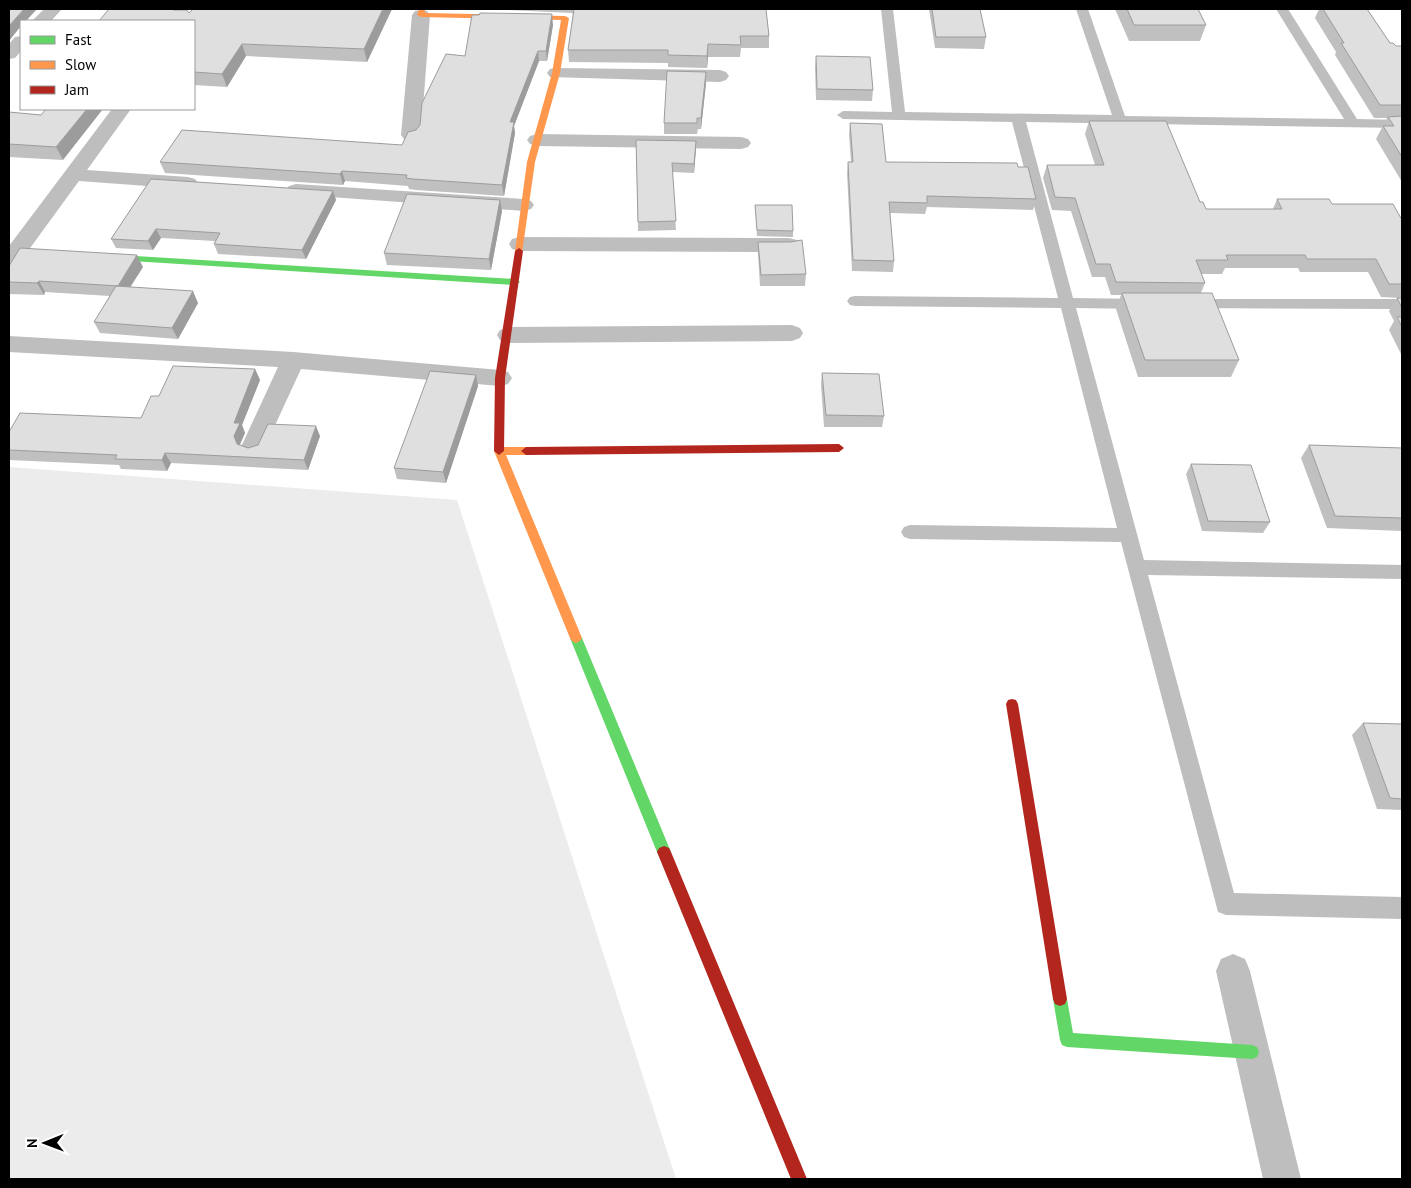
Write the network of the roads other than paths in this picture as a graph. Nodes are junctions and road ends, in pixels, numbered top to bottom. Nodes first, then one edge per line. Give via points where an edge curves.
1 (53, 9) edge
2 (887, 9) edge
3 (1082, 9) edge
4 (1282, 9) edge
5 (421, 12) edge
6 (42, 20) edge
7 (20, 42) edge
8 (9, 54) edge
9 (556, 73) junction
10 (720, 76) dead end
11 (121, 110) edge
12 (843, 115) dead end
13 (899, 116) junction
14 (1018, 118) junction
15 (1120, 120) junction
16 (1353, 124) junction
17 (1402, 124) edge
18 (412, 135) edge
19 (537, 140) junction
20 (741, 143) dead end
21 (72, 175) junction
22 (210, 184) edge
23 (278, 189) edge
24 (524, 205) junction
25 (520, 244) junction
26 (789, 245) edge
27 (17, 254) edge
28 (94, 256) edge
29 (516, 282) junction
30 (855, 301) dead end
31 (1067, 303) junction
32 (1156, 304) edge
33 (1176, 304) edge
34 (1402, 304) edge
35 (792, 333) dead end
36 (508, 335) junction
37 (9, 344) edge
38 (293, 360) junction
39 (500, 378) junction
40 (253, 447) edge
41 (839, 448) dead end
42 (499, 451) junction
43 (910, 532) dead end
44 (1129, 536) junction
45 (1137, 567) junction
46 (1402, 572) edge
47 (1012, 704) dead end
48 (1402, 908) edge
49 (1233, 971) dead end
50 (1252, 1052) junction
51 (799, 1179) edge
52 (1282, 1179) edge

1 - 6 street
2 - 13 lane
3 - 15 lane
4 - 16 lane
5 - 9 street via 565,18
5 - 18 street
7 - 8 street
9 - 10 street
9 - 19 street
11 - 21 street
12 - 13 lane
13 - 14 lane
14 - 15 lane
14 - 31 lane
15 - 16 lane
16 - 17 lane
19 - 20 street
19 - 24 street via 530,162
21 - 22 street
21 - 27 street
23 - 24 street
24 - 25 street
25 - 26 street
25 - 29 street
28 - 29 street
29 - 36 street
30 - 31 lane
31 - 32 lane
31 - 44 lane
33 - 34 lane
35 - 36 street
36 - 39 street
37 - 38 street
38 - 39 street
38 - 40 street
39 - 42 street
41 - 42 street
42 - 51 street
43 - 44 lane
44 - 45 lane
45 - 46 lane
45 - 48 lane via 1226,904
47 - 50 street via 1067,1040
49 - 50 street
50 - 52 street

